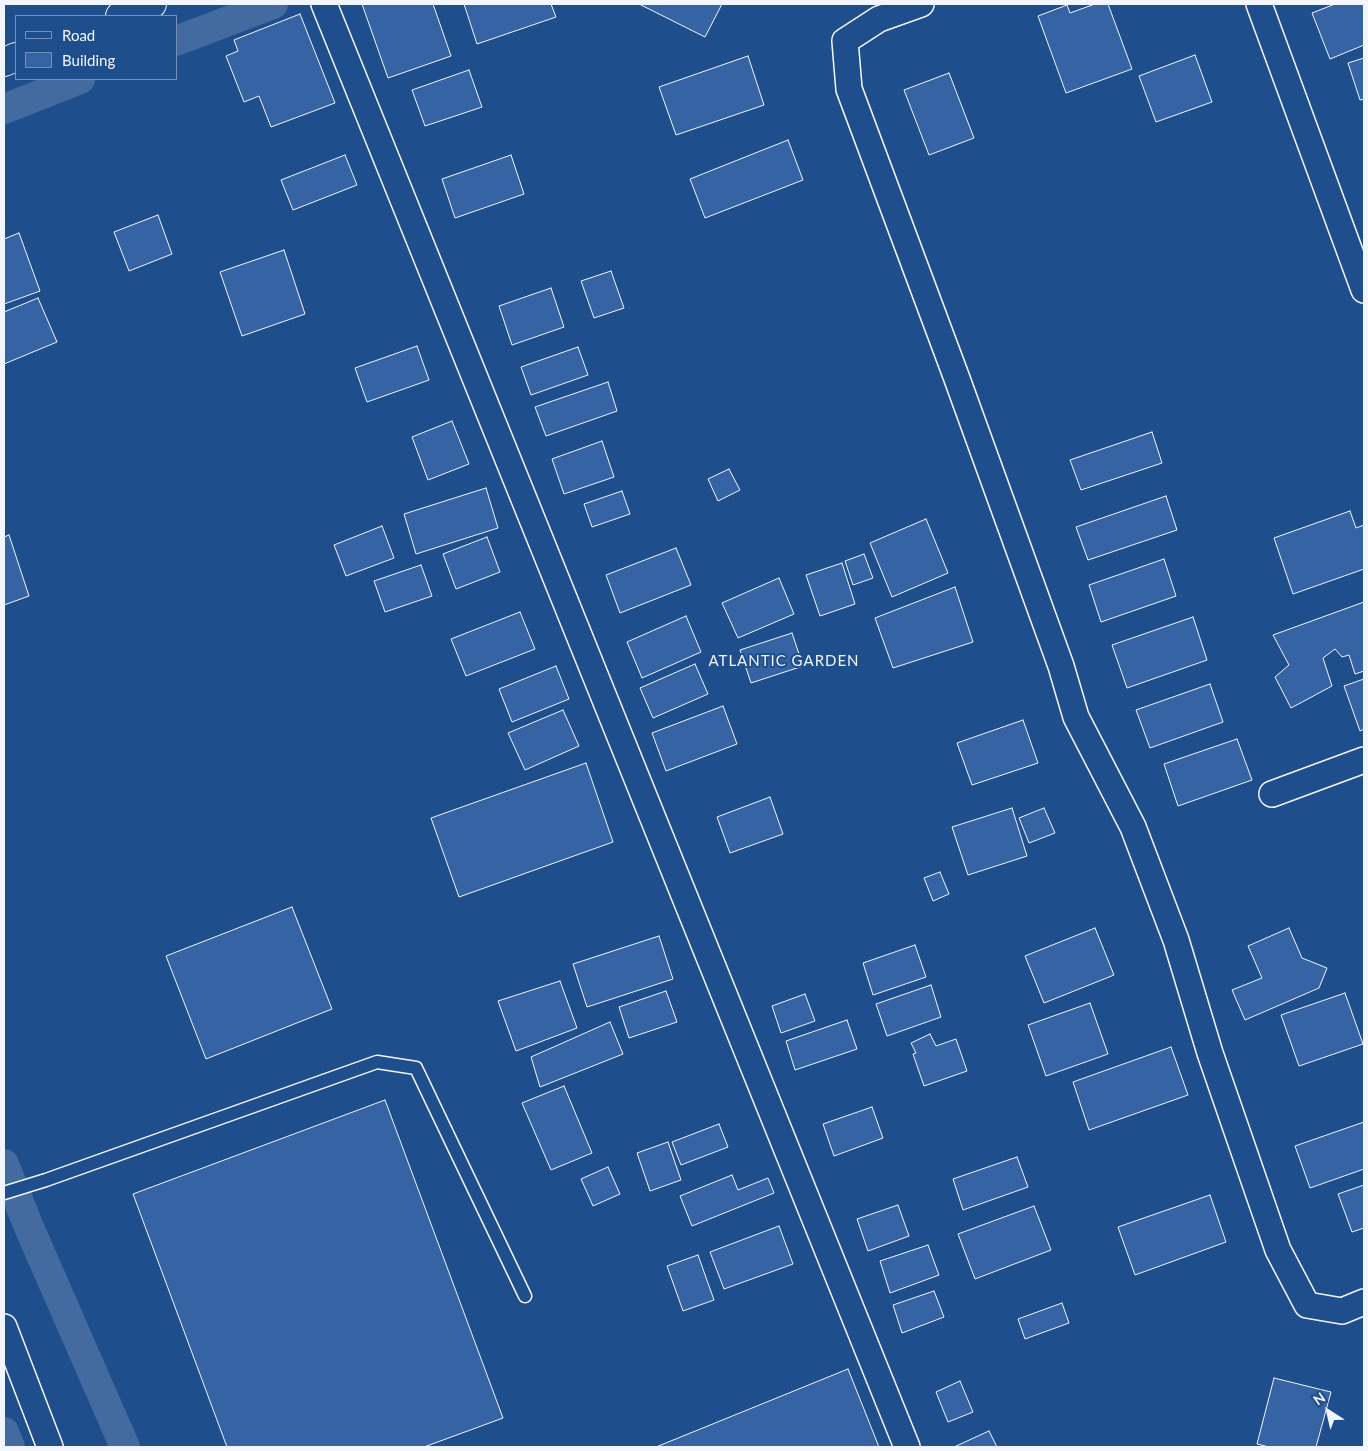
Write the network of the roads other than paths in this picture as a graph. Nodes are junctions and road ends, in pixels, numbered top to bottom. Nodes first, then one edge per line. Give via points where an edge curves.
1 (152, 4) edge
2 (324, 4) edge
3 (921, 4) edge
4 (1259, 4) edge
5 (123, 15) edge
6 (1364, 290) edge
7 (1364, 760) edge
8 (1272, 794) dead end
9 (4, 1193) edge
10 (525, 1296) dead end
11 (1364, 1302) edge
12 (4, 1327) edge
13 (50, 1447) edge
14 (907, 1447) edge

1 - 5 main road
2 - 14 street
3 - 11 street via 878,19 845,41 849,89 956,376 1076,717 1133,827 1176,940 1210,1053 1278,1250 1306,1305 1342,1311
4 - 6 street
7 - 8 street
9 - 10 lane via 377,1062 416,1068
12 - 13 street

